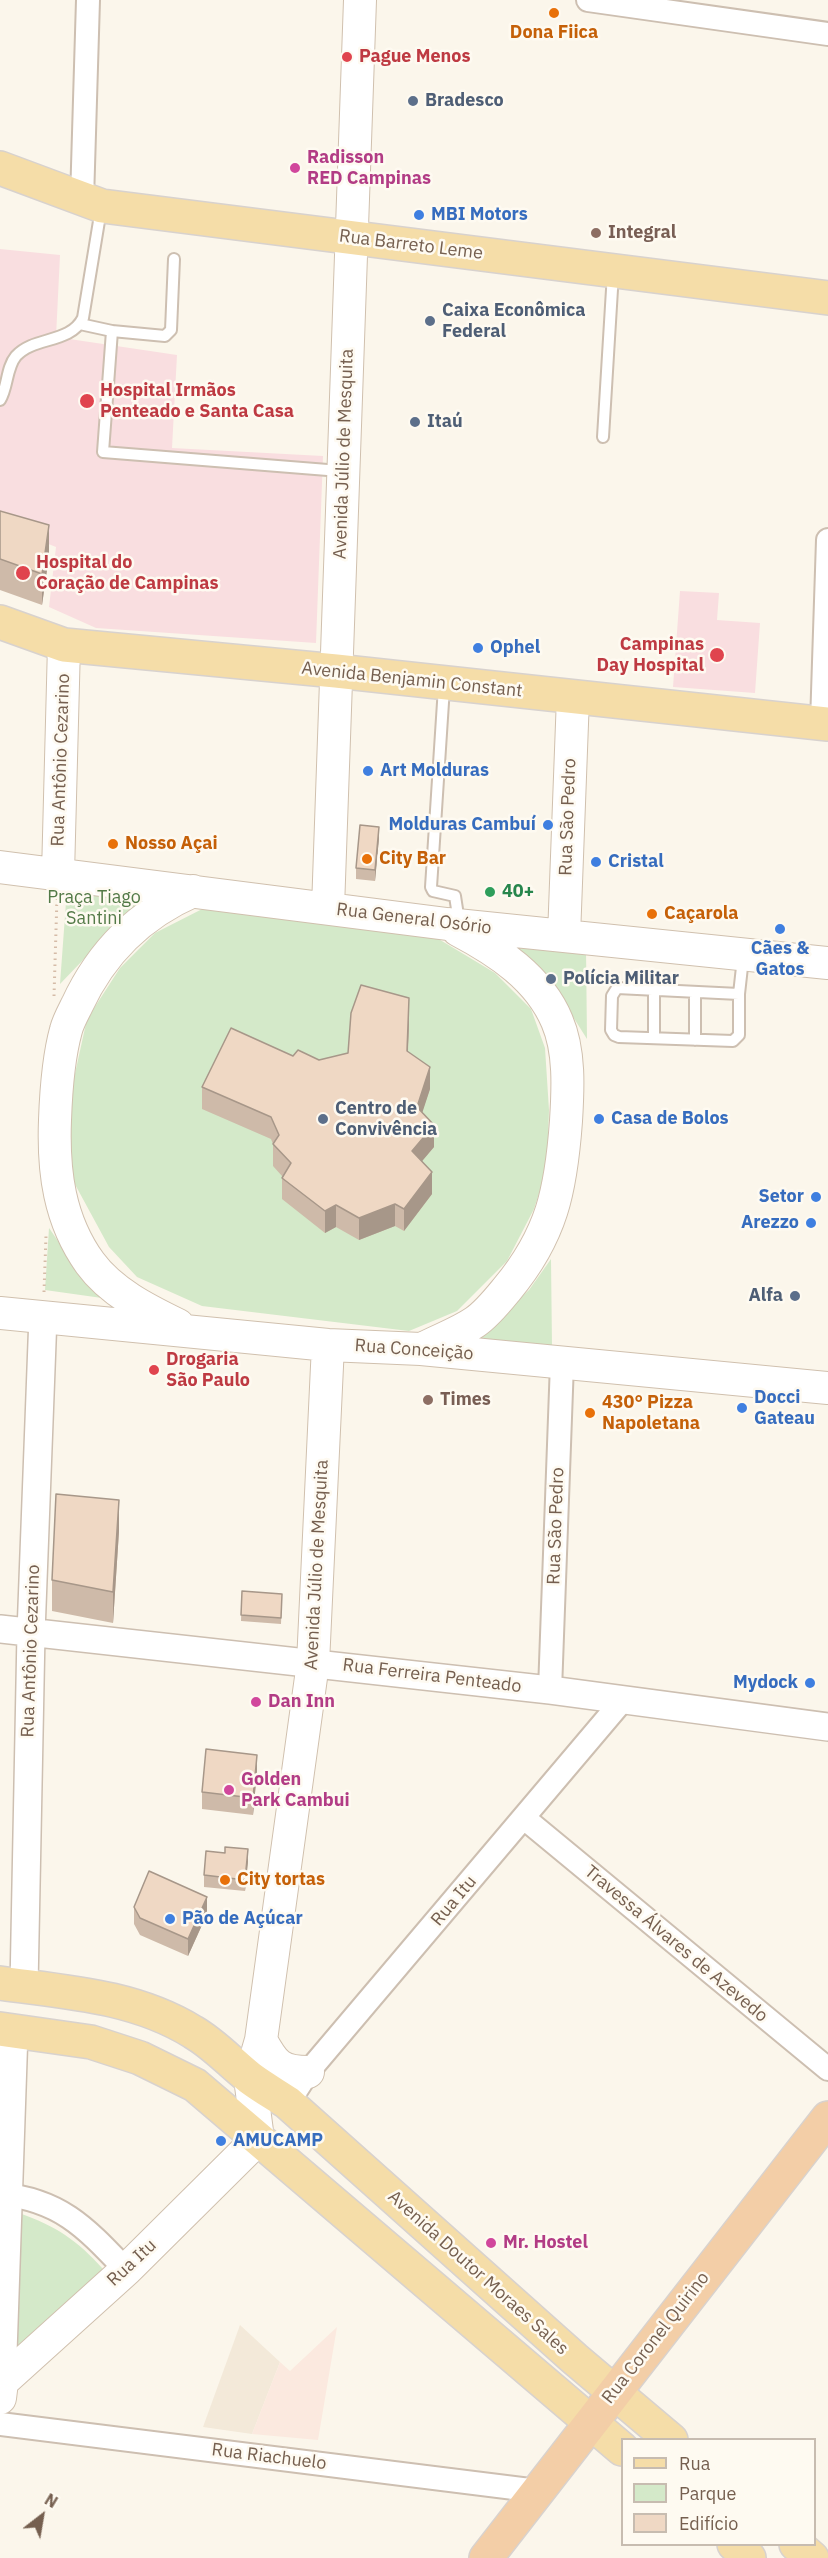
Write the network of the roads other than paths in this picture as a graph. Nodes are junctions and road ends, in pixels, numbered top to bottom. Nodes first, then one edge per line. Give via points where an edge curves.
1 (88, 0) edge
2 (360, 0) edge
3 (588, 0) edge
4 (828, 34) edge
5 (0, 168) edge
6 (92, 203) junction
7 (352, 237) junction
8 (174, 259) dead end
9 (614, 270) junction
10 (828, 298) edge
11 (80, 324) junction
12 (112, 331) junction
13 (0, 400) edge
14 (603, 437) dead end
15 (343, 471) junction
16 (828, 540) edge
17 (0, 622) edge
18 (64, 645) junction
19 (336, 671) junction
20 (444, 683) junction
21 (573, 697) junction
22 (825, 723) edge
23 (0, 867) edge
24 (58, 874) junction
25 (194, 891) junction
26 (328, 908) junction
27 (453, 925) junction
28 (564, 936) junction
29 (744, 955) junction
30 (828, 963) edge
31 (654, 990) junction
32 (695, 992) junction
33 (739, 994) junction
34 (654, 1038) junction
35 (695, 1040) junction
36 (0, 1312) edge
37 (43, 1316) junction
38 (195, 1333) junction
39 (328, 1345) junction
40 (421, 1349) junction
41 (562, 1363) junction
42 (828, 1388) edge
43 (0, 1629) edge
44 (31, 1633) junction
45 (313, 1663) junction
46 (550, 1690) junction
47 (622, 1701) junction
48 (828, 1727) edge
49 (524, 1818) junction
50 (12, 1984) edge
51 (7, 2030) edge
52 (261, 2040) junction
53 (828, 2069) edge
54 (308, 2072) junction
55 (250, 2078) junction
56 (288, 2103) junction
57 (828, 2118) edge
58 (258, 2139) junction
59 (5, 2194) edge
60 (126, 2270) junction
61 (1, 2390) edge
62 (614, 2392) junction
63 (591, 2422) junction
64 (0, 2424) edge
65 (669, 2438) edge
66 (621, 2448) edge
67 (538, 2491) junction
68 (736, 2546) edge
69 (798, 2546) edge
70 (486, 2558) edge
71 (749, 2558) edge
72 (812, 2558) edge

1 - 6 street
2 - 7 main road, Avenida Júlio de Mesquita
3 - 4 street
5 - 6 main road, Rua Barreto Leme
6 - 7 main road, Rua Barreto Leme
6 - 11 lane
7 - 9 main road, Rua Barreto Leme
7 - 15 main road, Avenida Júlio de Mesquita
8 - 12 lane via 169,333 165,336
9 - 10 main road, Rua Barreto Leme
9 - 14 lane
11 - 12 lane
11 - 13 lane via 67,334 32,344 14,358
12 - 15 lane via 103,452
15 - 19 main road, Avenida Júlio de Mesquita
16 - 22 street
17 - 18 main road, Avenida Benjamin Constant
18 - 19 main road, Avenida Benjamin Constant
18 - 24 main road, Rua Antônio Cezarino
19 - 20 main road, Avenida Benjamin Constant
19 - 26 main road, Avenida Júlio de Mesquita
20 - 21 main road, Avenida Benjamin Constant
20 - 27 lane via 431,883 433,891 455,896
21 - 22 main road, Avenida Benjamin Constant
21 - 28 main road, Rua São Pedro
23 - 24 main road, Rua General Osório
24 - 25 main road, Rua General Osório
25 - 26 main road, Rua General Osório
25 - 38 main road via 163,905 136,924 87,984 66,1029 53,1151 63,1208 90,1263 148,1311
26 - 27 main road, Rua General Osório
27 - 28 main road, Rua General Osório
27 - 40 main road via 512,963 545,999 557,1021 565,1044 563,1161 552,1214 526,1266 476,1322
28 - 29 main road, Rua General Osório
29 - 30 main road, Rua General Osório
29 - 33 lane
31 - 32 lane
31 - 34 lane
31 - 34 lane via 617,988 611,1030 619,1037
32 - 33 lane
32 - 35 lane
33 - 35 lane via 737,1039
34 - 35 lane
36 - 37 main road, Rua Conceição
37 - 38 main road, Rua Conceição
37 - 44 street, Rua Antônio Cezarino
38 - 39 main road, Rua Conceição
39 - 40 main road, Rua Conceição
39 - 45 main road, Avenida Júlio de Mesquita
40 - 41 main road, Rua Conceição
41 - 42 main road, Rua Conceição
41 - 46 street, Rua São Pedro
43 - 44 street, Rua Ferreira Penteado
44 - 45 street, Rua Ferreira Penteado
44 - 50 street, Rua Antônio Cezarino
45 - 46 street, Rua Ferreira Penteado
45 - 52 main road, Avenida Júlio de Mesquita
46 - 47 street, Rua Ferreira Penteado
47 - 48 street, Rua Ferreira Penteado
47 - 49 street, Rua Itu
49 - 53 street, Travessa Álvares de Azevedo
49 - 54 street, Rua Itu
50 - 55 main road, Avenida Doutor Moraes Sales via 98,1996 162,2015 195,2032
51 - 58 main road, Avenida Doutor Moraes Sales via 91,2042 140,2058 195,2085
51 - 59 street
52 - 54 main road via 276,2064 291,2072
52 - 55 main road, Avenida Júlio de Mesquita
54 - 56 street, Rua Itu
55 - 56 main road, Avenida Doutor Moraes Sales
55 - 58 main road, Avenida Júlio de Mesquita
56 - 62 main road, Avenida Doutor Moraes Sales
57 - 62 highway, Rua Coronel Quirino
58 - 60 main road, Rua Itu
58 - 63 main road, Avenida Doutor Moraes Sales
59 - 60 street via 38,2200 63,2212 86,2229
59 - 61 street
60 - 61 main road, Rua Itu
62 - 63 highway, Rua Coronel Quirino
62 - 65 main road, Avenida Doutor Moraes Sales
63 - 66 main road, Avenida Doutor Moraes Sales
63 - 67 highway, Rua Coronel Quirino
64 - 67 street, Rua Riachuelo
67 - 70 highway, Rua Coronel Quirino
68 - 71 main road
69 - 72 main road

